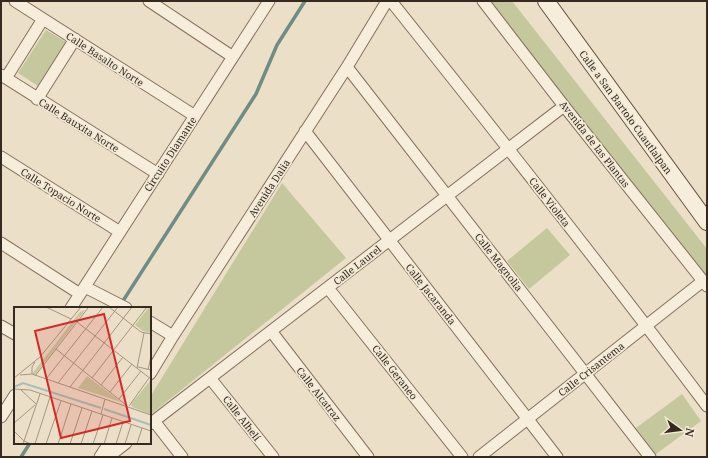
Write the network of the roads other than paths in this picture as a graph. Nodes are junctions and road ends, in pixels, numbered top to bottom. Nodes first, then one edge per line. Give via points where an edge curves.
1 (15, 1) edge
2 (149, 1) edge
3 (269, 1) edge
4 (387, 1) edge
5 (391, 1) edge
6 (483, 1) edge
7 (546, 1) edge
8 (43, 19) junction
9 (75, 39) junction
10 (233, 57) junction
11 (347, 67) junction
12 (3, 77) edge
13 (37, 99) junction
14 (564, 106) junction
15 (195, 116) junction
16 (305, 131) junction
17 (508, 149) junction
18 (1, 158) edge
19 (158, 174) junction
20 (447, 196) junction
21 (707, 222) edge
22 (120, 232) junction
23 (389, 240) junction
24 (1, 242) edge
25 (705, 283) edge
26 (328, 288) junction
27 (82, 291) junction
28 (123, 306) edge
29 (72, 307) edge
30 (151, 323) edge
31 (646, 325) junction
32 (1, 326) edge
33 (271, 331) junction
34 (14, 333) edge
35 (173, 336) junction
36 (151, 372) edge
37 (585, 373) junction
38 (210, 378) junction
39 (14, 396) edge
40 (707, 406) edge
41 (2, 412) edge
42 (527, 419) junction
43 (152, 423) edge
44 (108, 444) edge
45 (125, 444) edge
46 (100, 457) edge
47 (108, 457) edge
48 (182, 457) edge
49 (273, 457) edge
50 (368, 457) edge
51 (462, 457) edge
52 (479, 457) edge
53 (557, 457) edge
54 (650, 457) edge

1 - 8 street, Calle Basalto Norte
2 - 10 street
3 - 10 street, Circuito Diamante
4 - 11 street, Avenida Dalia
5 - 17 street, Calle Violeta
6 - 14 street, Avenida de las Plantas
7 - 21 main road, Calle a San Bartolo Cuautlalpan
8 - 9 street, Calle Basalto Norte
8 - 12 street
9 - 13 street
9 - 15 street, Calle Basalto Norte
10 - 15 street, Circuito Diamante
11 - 16 street, Avenida Dalia
11 - 20 street, Calle Magnolia
12 - 13 street, Calle Bauxita Norte
13 - 19 street, Calle Bauxita Norte
14 - 17 street, Calle Laurel
14 - 25 street, Avenida de las Plantas
15 - 19 street, Circuito Diamante
16 - 23 street, Calle Jacaranda
16 - 35 street, Avenida Dalia
17 - 20 street, Calle Laurel
17 - 31 street, Calle Violeta
18 - 22 street, Calle Topacio Norte
19 - 22 street, Circuito Diamante
20 - 23 street, Calle Laurel
20 - 37 street, Calle Magnolia
22 - 27 street, Circuito Diamante
23 - 26 street, Calle Laurel
23 - 42 street, Calle Jacaranda
24 - 27 street
25 - 31 street, Calle Crisantema
26 - 33 street, Calle Laurel
26 - 51 street, Calle Geraneo
27 - 28 street
27 - 29 street, Circuito Diamante
30 - 35 street
31 - 37 street, Calle Crisantema
31 - 40 street, Calle Violeta
32 - 34 street
33 - 38 street, Calle Laurel
33 - 50 street, Calle Alcatraz
35 - 36 street, Avenida Dalia
37 - 42 street, Calle Crisantema
37 - 54 street, Calle Magnolia
38 - 43 street, Calle Laurel
38 - 49 street, Calle Alhelí
39 - 41 street
42 - 52 street, Calle Crisantema
42 - 53 street, Calle Jacaranda
43 - 48 street
44 - 46 street
45 - 47 street

